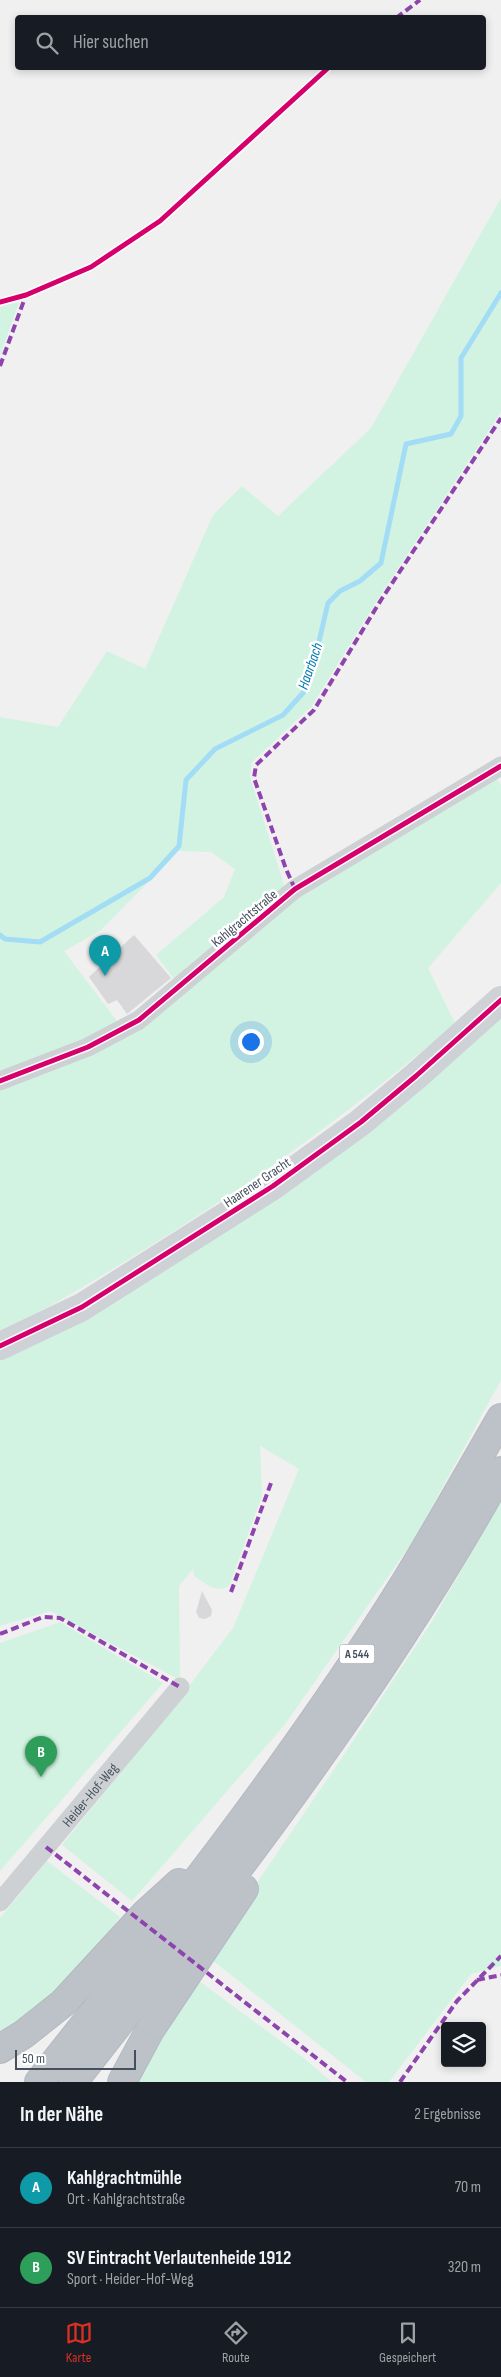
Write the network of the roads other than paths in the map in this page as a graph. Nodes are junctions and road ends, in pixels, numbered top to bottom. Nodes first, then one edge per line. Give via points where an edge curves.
1 (501, 766) edge
2 (501, 1000) edge
3 (0, 1081) edge
4 (0, 1346) edge
5 (501, 1418) edge
6 (501, 1471) edge
7 (180, 1687) dead end
8 (288, 1801) junction
9 (232, 1835) junction
10 (0, 1902) edge
11 (0, 2049) edge
12 (39, 2082) edge
13 (72, 2082) edge
14 (122, 2082) edge

1 - 3 street, Kahlgrachtstraße via 295,889 139,1020 88,1047
2 - 4 main road, Haarener Gracht via 361,1122 273,1186 82,1307
5 - 9 highway, A 544 via 404,1584 318,1714
6 - 8 highway, A 544 via 404,1632
7 - 10 street, Heider-Hof-Weg
8 - 13 highway, A 544
8 - 14 highway via 257,1868 150,2030
9 - 11 highway via 146,1913 63,2003
9 - 12 highway, A 544

